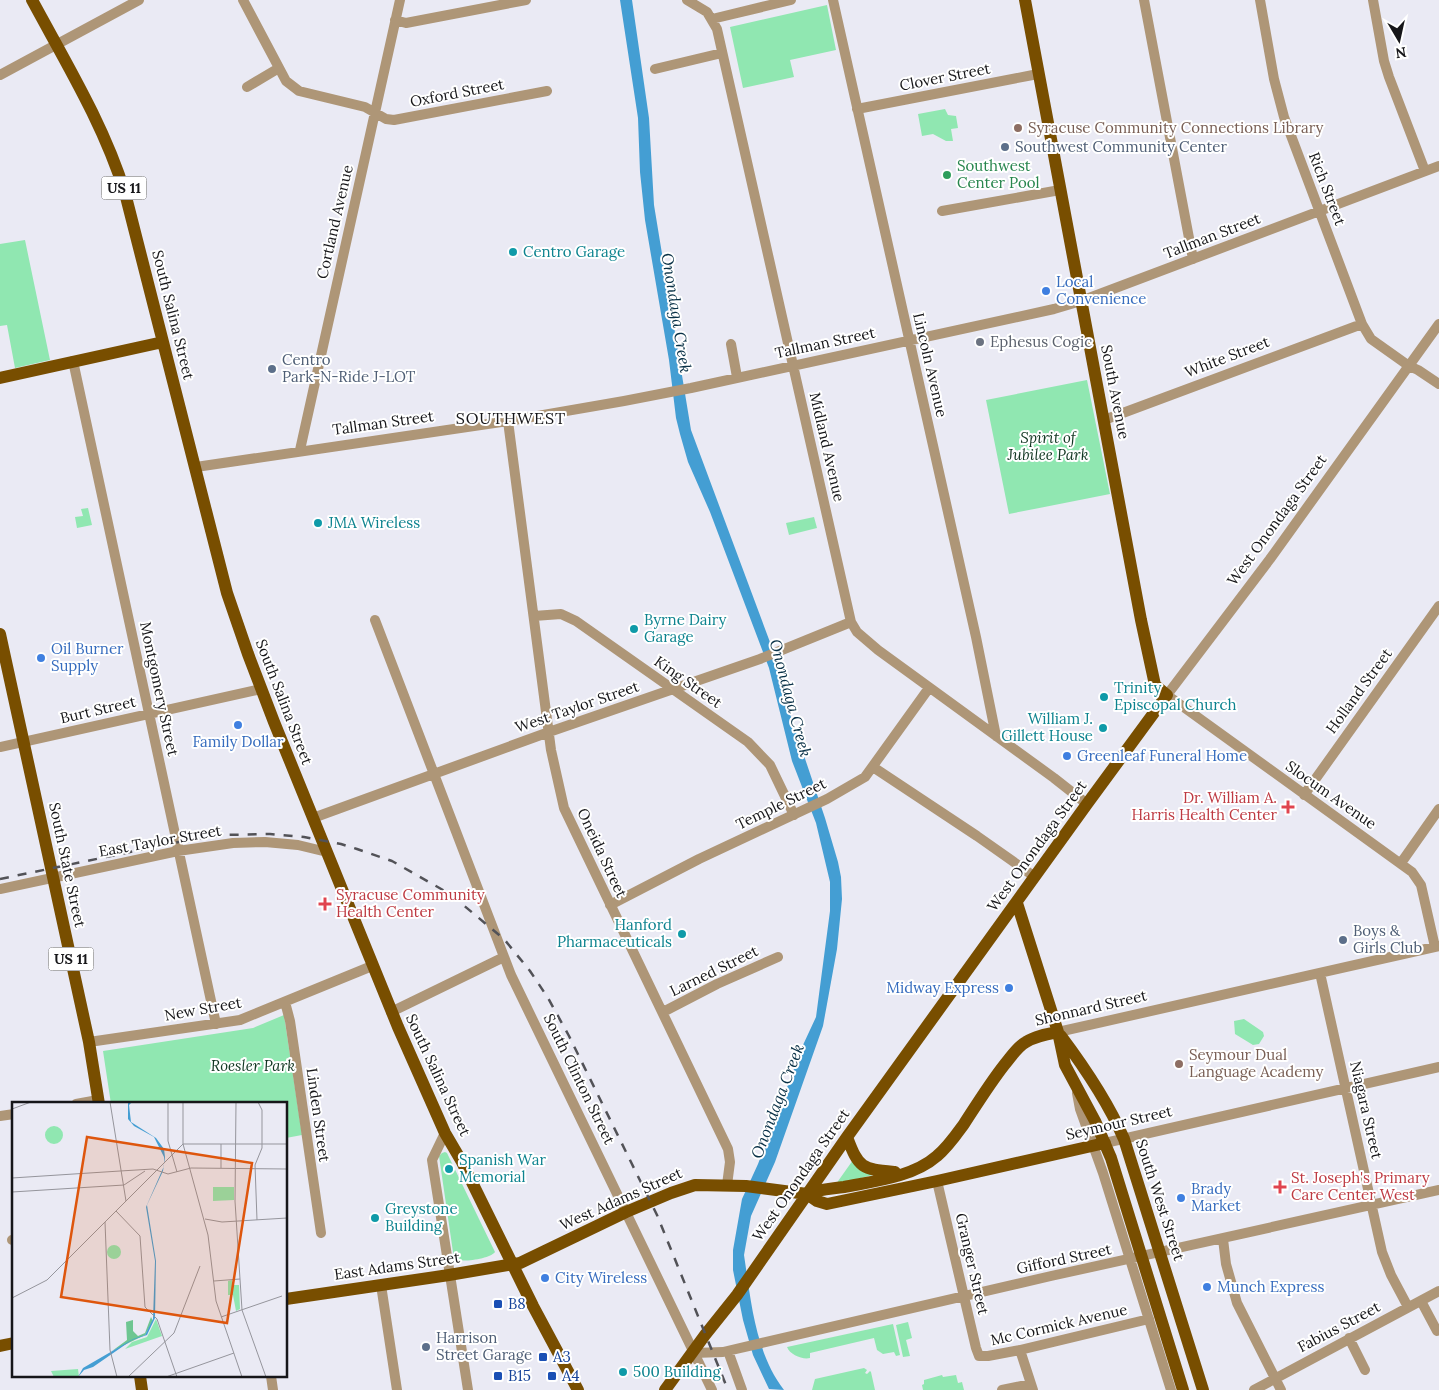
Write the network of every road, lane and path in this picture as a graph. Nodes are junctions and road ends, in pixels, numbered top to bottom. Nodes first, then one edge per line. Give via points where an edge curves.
1 (32, 0) edge
2 (139, 0) edge
3 (243, 0) edge
4 (400, 0) edge
5 (526, 0) edge
6 (687, 0) edge
7 (789, 0) edge
8 (833, 0) edge
9 (1025, 0) edge
10 (1144, 0) edge
11 (1260, 0) edge
12 (1373, 0) edge
13 (712, 19) junction
14 (395, 20) junction
15 (56, 45) junction
16 (722, 53) junction
17 (279, 68) junction
18 (655, 69) dead end
19 (1038, 74) junction
20 (0, 75) edge
21 (247, 87) dead end
22 (547, 91) dead end
23 (857, 109) junction
24 (374, 113) junction
25 (1439, 166) edge
26 (1425, 171) junction
27 (1060, 190) junction
28 (942, 211) dead end
29 (1320, 211) junction
30 (1193, 259) junction
31 (1081, 301) junction
32 (1362, 324) junction
33 (1439, 324) edge
34 (909, 341) junction
35 (163, 342) junction
36 (731, 344) dead end
37 (72, 361) junction
38 (793, 365) junction
39 (1409, 366) junction
40 (737, 377) junction
41 (0, 378) edge
42 (1439, 384) edge
43 (508, 420) junction
44 (1104, 420) junction
45 (300, 450) junction
46 (196, 467) junction
47 (1439, 607) edge
48 (534, 616) junction
49 (375, 620) dead end
50 (850, 622) junction
51 (0, 634) edge
52 (929, 688) junction
53 (261, 689) junction
54 (672, 690) junction
55 (1167, 695) junction
56 (149, 714) junction
57 (549, 732) junction
58 (996, 736) junction
59 (23, 742) junction
60 (0, 747) edge
61 (873, 767) junction
62 (435, 774) junction
63 (1304, 795) junction
64 (1087, 804) junction
65 (1438, 812) edge
66 (794, 815) junction
67 (313, 818) junction
68 (178, 851) junction
69 (327, 852) junction
70 (1401, 863) junction
71 (53, 877) junction
72 (1035, 877) junction
73 (0, 889) edge
74 (1017, 903) junction
75 (610, 905) junction
76 (1437, 947) edge
77 (504, 957) junction
78 (778, 957) dead end
79 (372, 966) junction
80 (1320, 973) junction
81 (285, 1002) junction
82 (392, 1012) junction
83 (663, 1012) junction
84 (216, 1024) junction
85 (1058, 1032) junction
86 (89, 1042) junction
87 (1439, 1067) edge
88 (1346, 1088) junction
89 (99, 1102) edge
90 (445, 1133) junction
91 (847, 1137) junction
92 (1124, 1139) junction
93 (1099, 1144) junction
94 (908, 1173) junction
95 (937, 1181) junction
96 (727, 1185) junction
97 (1439, 1190) edge
98 (807, 1194) junction
99 (1372, 1204) junction
100 (626, 1212) junction
101 (321, 1233) dead end
102 (1223, 1239) junction
103 (1160, 1253) junction
104 (1136, 1258) junction
105 (512, 1265) junction
106 (449, 1275) junction
107 (381, 1285) junction
108 (1439, 1291) edge
109 (964, 1296) junction
110 (288, 1299) edge
111 (1421, 1301) junction
112 (1408, 1308) junction
113 (1149, 1319) junction
114 (1437, 1331) dead end
115 (1349, 1338) junction
116 (1020, 1350) junction
117 (728, 1351) junction
118 (694, 1352) junction
119 (977, 1354) joint
120 (1365, 1370) dead end
121 (1276, 1379) junction
122 (1032, 1387) edge
123 (398, 1390) edge
124 (468, 1390) edge
125 (578, 1390) edge
126 (665, 1390) edge
127 (712, 1390) edge
128 (742, 1390) edge
129 (1002, 1390) edge
130 (1171, 1390) edge
131 (1183, 1390) edge
132 (1203, 1390) edge
133 (1254, 1390) edge
134 (1282, 1390) edge

1 - 15 main road, South Salina Street / US 11
2 - 15 street
3 - 17 street, Oxford Street
4 - 14 street, Cortland Avenue
5 - 14 street via 406,22
6 - 13 street via 707,12
7 - 13 street
8 - 23 street, Lincoln Avenue
9 - 19 main road, South Avenue
10 - 30 street
11 - 29 street, Rich Street via 1279,101
12 - 26 street via 1384,61
13 - 16 street, Midland Avenue
14 - 24 street, Cortland Avenue
15 - 20 street
15 - 35 main road, South Salina Street / US 11 via 117,167
16 - 18 street
16 - 38 street, Midland Avenue
17 - 21 street
17 - 24 street, Oxford Street via 286,81 299,91 365,107
19 - 23 street, Clover Street
19 - 27 main road, South Avenue
22 - 24 street, Oxford Street via 394,120
23 - 34 street, Lincoln Avenue
24 - 45 street, Cortland Avenue
25 - 26 street, Tallman Street
26 - 29 street, Tallman Street
27 - 28 street
27 - 31 main road, South Avenue
29 - 30 street, Tallman Street
29 - 32 street, Rich Street
30 - 31 street, Tallman Street
31 - 34 street, Tallman Street
31 - 44 main road, South Avenue
32 - 39 street, Rich Street via 1371,339
32 - 44 street, White Street
33 - 39 street, West Onondaga Street
34 - 38 street, Tallman Street
34 - 58 street, Lincoln Avenue
35 - 37 main road
35 - 46 main road, South Salina Street
36 - 40 street
37 - 41 main road
37 - 56 street, Montgomery Street
38 - 40 street, Tallman Street
38 - 50 street, Midland Avenue
39 - 42 street, Rich Street
39 - 55 street, West Onondaga Street via 1270,560
40 - 43 street, Tallman Street
43 - 45 street, Tallman Street
43 - 48 street, Oneida Street
44 - 55 main road, South Avenue via 1154,682
45 - 46 street, Tallman Street
46 - 53 main road, South Salina Street via 227,593
47 - 63 street, Holland Street
48 - 54 street, King Street via 567,616
48 - 57 street, Oneida Street
49 - 62 street, South Clinton Street
50 - 52 street, Midland Avenue via 878,650
50 - 54 street, West Taylor Street via 782,651
51 - 59 main road, South State Street / US 11
52 - 58 street, Midland Avenue
52 - 61 street, Temple Street
53 - 56 street, Burt Street
53 - 67 main road, South Salina Street
54 - 57 street, West Taylor Street
54 - 66 street, King Street via 760,753 777,777
55 - 63 street, Slocum Avenue
55 - 64 main road, West Onondaga Street
56 - 59 street, Burt Street
56 - 68 street, Montgomery Street
57 - 62 street, West Taylor Street
57 - 75 street, Oneida Street via 564,808
58 - 64 street, Midland Avenue
59 - 60 street, Burt Street
59 - 71 main road, South State Street / US 11
61 - 66 street, Temple Street via 865,777
61 - 72 street
62 - 67 street, West Taylor Street
62 - 77 street, South Clinton Street
63 - 70 street, Slocum Avenue
64 - 72 main road, West Onondaga Street
65 - 70 street
66 - 75 street, Temple Street
67 - 69 main road, South Salina Street
68 - 69 street, East Taylor Street via 264,842
68 - 71 street, East Taylor Street
68 - 84 street, Montgomery Street
69 - 79 main road, South Salina Street
70 - 76 street, Slocum Avenue via 1421,885
71 - 73 street, East Taylor Street
71 - 86 main road, South State Street / US 11
72 - 74 main road, West Onondaga Street
74 - 85 main road, South West Street
74 - 91 main road, West Onondaga Street
75 - 83 street, Oneida Street
76 - 80 street, Shonnard Street
77 - 82 street
77 - 100 street, South Clinton Street
78 - 83 street, Larned Street
79 - 81 street, New Street
79 - 82 main road, South Salina Street
80 - 85 street, Shonnard Street
80 - 88 street, Niagara Street
81 - 84 street, New Street via 240,1020
81 - 101 street, Linden Street
82 - 90 main road, South Salina Street
83 - 96 street, Oneida Street via 728,1149
84 - 86 street, New Street
85 - 92 main road, South West Street via 1107,1104
85 - 93 main road, South West Street via 1065,1065 1096,1120
85 - 94 main road, Shonnard Street via 1024,1043 1000,1070 952,1141 938,1156
86 - 89 main road, South State Street / US 11
87 - 88 street, Seymour Street
88 - 92 street, Seymour Street
88 - 99 street, Niagara Street
90 - 105 main road, South Salina Street
90 - 106 street via 432,1160
91 - 94 main road via 856,1158 865,1168
91 - 98 main road, West Onondaga Street
92 - 93 street, Seymour Street
92 - 103 main road, South West Street
93 - 95 main road, Seymour Street
93 - 104 main road, South West Street
94 - 98 main road, Shonnard Street
95 - 98 main road, Seymour Street via 828,1204
95 - 109 street, Granger Street
96 - 98 main road, West Adams Street
96 - 100 main road, West Adams Street via 695,1185
97 - 99 street, Gifford Street
98 - 118 main road, West Onondaga Street
99 - 102 street, Gifford Street
99 - 112 street, Niagara Street via 1382,1252
100 - 105 main road, West Adams Street
100 - 118 street, South Clinton Street
102 - 103 street, Gifford Street
102 - 121 street via 1237,1303
103 - 104 street, Gifford Street
103 - 132 main road, South West Street
104 - 109 street, Gifford Street
104 - 113 street, South West Street
104 - 131 main road, South West Street
105 - 106 main road, East Adams Street
105 - 125 main road, South Salina Street
106 - 107 main road, East Adams Street
106 - 124 street
107 - 110 main road, East Adams Street
107 - 123 street
108 - 111 street, Fabius Street
109 - 117 street, Gifford Street
109 - 119 street, Granger Street
111 - 112 street, Fabius Street
111 - 114 street
112 - 115 street, Fabius Street
113 - 116 street, Mc Cormick Avenue
113 - 130 street, South West Street
115 - 120 street
115 - 121 street, Fabius Street
116 - 119 street, Mc Cormick Avenue via 984,1357
116 - 122 street
117 - 118 street, Gifford Street
117 - 128 street
118 - 126 main road, West Onondaga Street
118 - 127 street, South Clinton Street
121 - 133 street, Fabius Street
121 - 134 street
122 - 129 street

